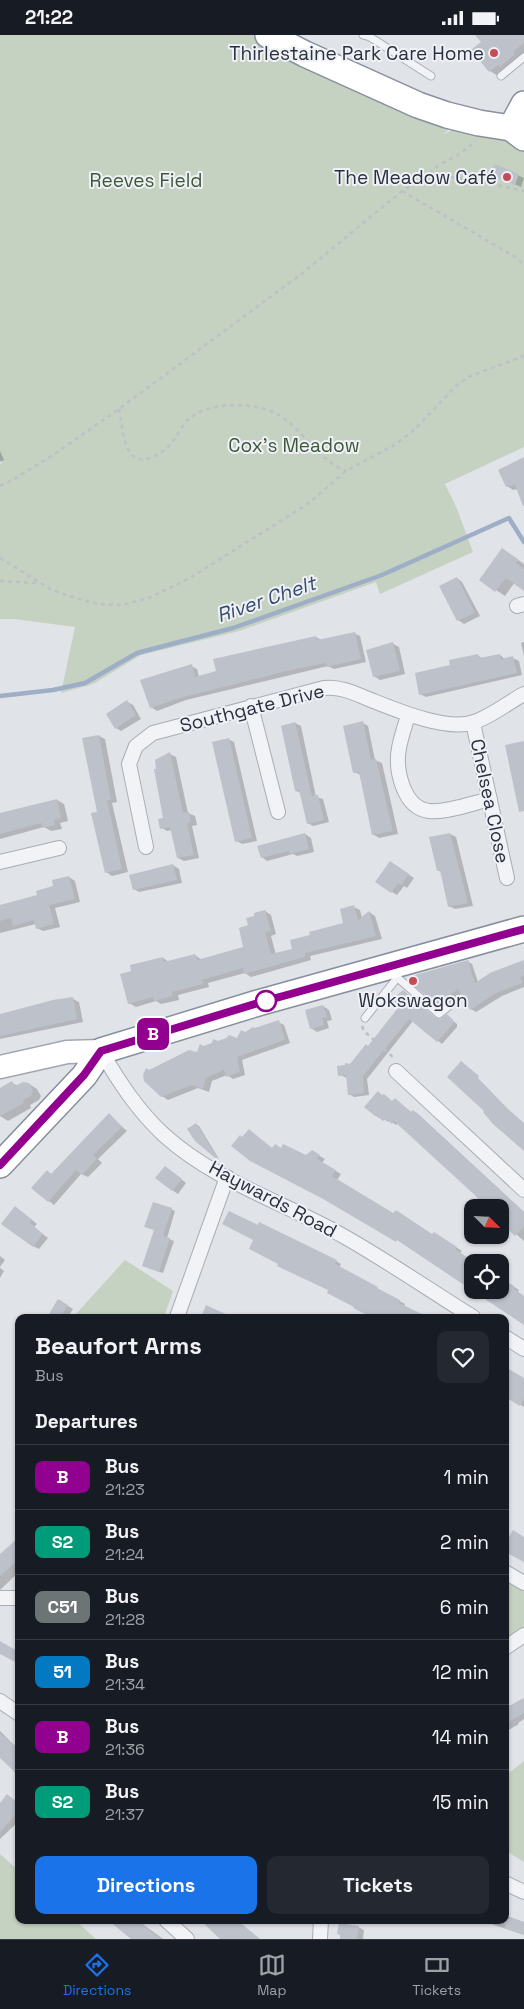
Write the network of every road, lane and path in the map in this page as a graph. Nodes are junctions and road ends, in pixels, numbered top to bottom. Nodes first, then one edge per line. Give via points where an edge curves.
1 (268, 35) edge
2 (363, 35) edge
3 (524, 57) edge
4 (431, 76) dead end
5 (501, 76) dead end
6 (524, 104) edge
7 (518, 133) edge
8 (477, 140) dead end
9 (424, 178) junction
10 (402, 191) junction
11 (524, 191) edge
12 (524, 265) edge
13 (524, 356) edge
14 (119, 409) junction
15 (346, 471) junction
16 (0, 486) edge
17 (0, 558) edge
18 (0, 581) edge
19 (40, 583) junction
20 (524, 694) edge
21 (251, 706) junction
22 (408, 715) junction
23 (474, 723) junction
24 (490, 799) junction
25 (278, 811) dead end
26 (146, 847) dead end
27 (59, 848) dead end
28 (0, 862) edge
29 (507, 878) dead end
30 (524, 929) edge
31 (391, 972) junction
32 (448, 1007) dead end
33 (365, 1018) joint
34 (101, 1051) junction
35 (0, 1067) edge
36 (396, 1071) joint
37 (0, 1165) edge
38 (227, 1177) junction
39 (524, 1189) edge
40 (178, 1314) edge
41 (469, 1314) edge
42 (509, 1340) edge
43 (524, 1349) edge
44 (509, 1574) edge
45 (524, 1583) edge
46 (0, 1598) edge
47 (15, 1598) edge
48 (524, 1635) edge
49 (509, 1645) edge
50 (0, 1701) edge
51 (15, 1711) edge
52 (509, 1885) edge
53 (524, 1892) edge
54 (170, 1924) edge
55 (321, 1924) edge
56 (187, 1939) edge
57 (320, 1939) edge

1 - 7 highway via 418,105
2 - 4 lane
3 - 5 lane
6 - 7 highway
8 - 9 path
9 - 10 path
9 - 11 path via 451,177
10 - 12 path
10 - 14 path via 300,275
13 - 15 path via 468,377 456,385 414,430 385,451
14 - 15 path via 128,450 139,459 163,451 187,420 203,411 240,405 263,408 280,415 320,454
14 - 16 path via 53,455
15 - 19 path via 309,503 190,578 151,597 123,605 98,604
17 - 19 path
18 - 19 path
20 - 23 street
21 - 22 street, Southgate Drive via 331,687
21 - 25 street
21 - 26 street, Southgate Drive via 153,733 136,746 130,757 129,770
22 - 23 street, Southgate Drive via 440,723
22 - 24 street via 400,739 398,760 401,780 414,805 438,811
23 - 24 street, Chelsea Close
24 - 29 street, Chelsea Close
27 - 28 street
30 - 31 highway
31 - 32 lane via 439,1014
31 - 33 lane
31 - 34 highway via 239,1008
33 - 36 path via 362,1028 394,1057
34 - 35 main road via 67,1052
34 - 37 highway via 84,1075
34 - 38 street, Haywards Road via 122,1087 164,1135 189,1155
36 - 39 street
38 - 40 street
38 - 41 street, Haywards Road via 345,1237
42 - 43 street
44 - 45 street
46 - 47 street
48 - 49 street
50 - 51 street
52 - 53 street
54 - 56 street
55 - 57 street

